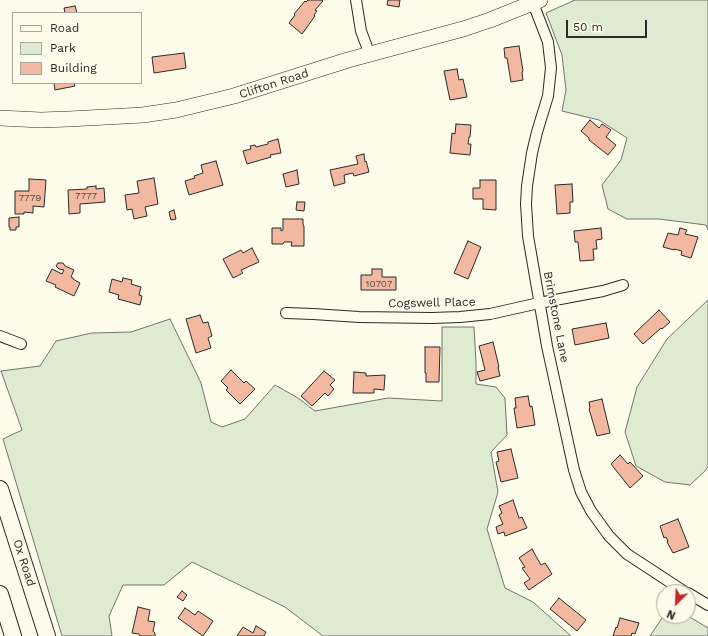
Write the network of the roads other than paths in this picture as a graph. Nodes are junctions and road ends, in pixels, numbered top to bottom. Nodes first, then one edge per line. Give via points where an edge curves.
1 (356, 0) edge
2 (536, 2) edge
3 (370, 55) junction
4 (0, 118) edge
5 (623, 285) dead end
6 (539, 303) junction
7 (286, 313) dead end
8 (0, 336) edge
9 (21, 344) dead end
10 (0, 489) edge
11 (673, 584) edge
12 (0, 594) edge
13 (696, 598) edge
14 (708, 605) edge
15 (13, 636) edge
16 (47, 636) edge

1 - 3 street via 361,31
2 - 3 main road, Clifton Road via 463,29
2 - 6 street, Brimstone Lane via 548,42 551,68 548,96 532,154 526,204 528,236
3 - 4 main road, Clifton Road via 234,96 176,110 143,115 69,119
5 - 6 street, Cogswell Place
6 - 7 street, Cogswell Place via 490,314 460,317 359,317
6 - 11 street, Brimstone Lane via 574,470 581,492 609,536 627,554
8 - 9 street
10 - 16 highway, Ox Road
12 - 15 highway
13 - 14 street, Brimstone Lane

